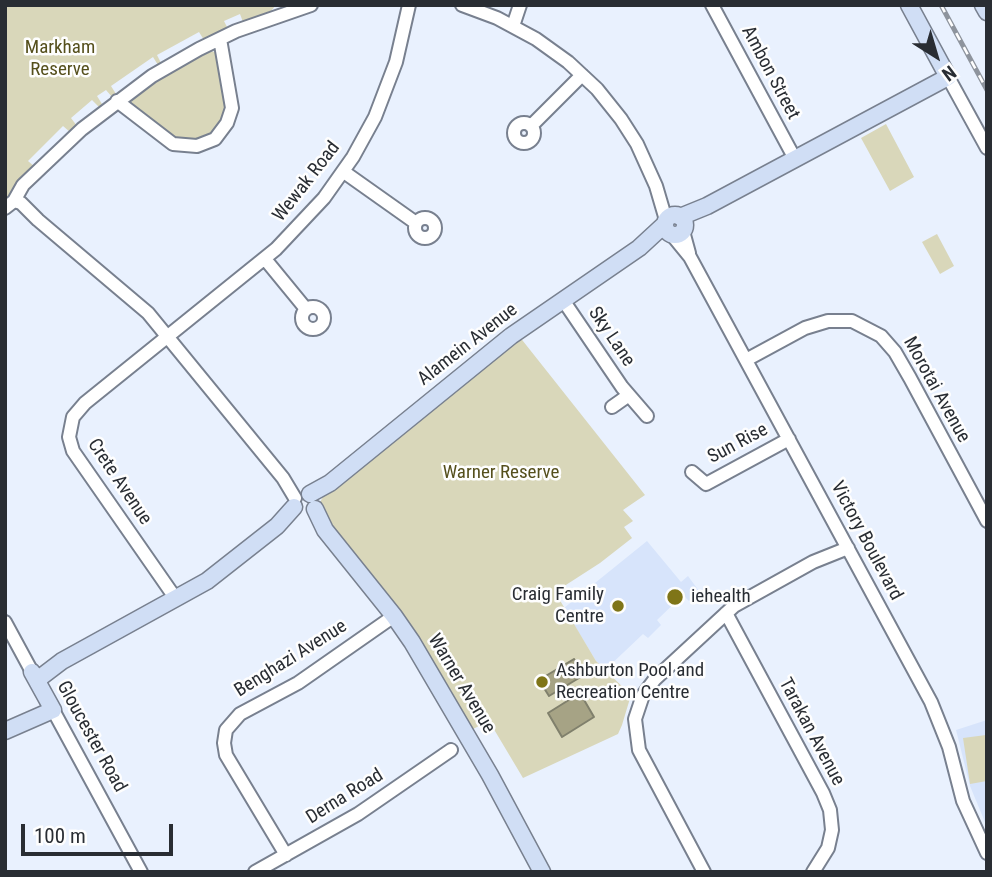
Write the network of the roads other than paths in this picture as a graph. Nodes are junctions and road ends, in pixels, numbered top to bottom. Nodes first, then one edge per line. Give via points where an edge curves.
1 (311, 5) edge
2 (409, 5) edge
3 (462, 5) edge
4 (520, 5) edge
5 (712, 5) edge
6 (909, 5) edge
7 (983, 5) edge
8 (292, 8) edge
9 (279, 10) edge
10 (987, 12) edge
11 (513, 26) junction
12 (220, 39) junction
13 (582, 75) junction
14 (948, 77) junction
15 (117, 101) junction
16 (531, 126) dead end
17 (987, 148) edge
18 (795, 159) junction
19 (344, 172) junction
20 (14, 205) edge
21 (5, 216) edge
22 (416, 223) dead end
23 (675, 225) junction
24 (265, 258) junction
25 (563, 300) junction
26 (306, 309) dead end
27 (168, 336) junction
28 (746, 360) junction
29 (629, 395) junction
30 (612, 407) dead end
31 (647, 416) dead end
32 (789, 439) junction
33 (692, 472) dead end
34 (706, 484) junction
35 (697, 494) dead end
36 (304, 504) junction
37 (987, 521) edge
38 (846, 544) junction
39 (176, 599) junction
40 (726, 613) junction
41 (394, 616) junction
42 (5, 622) edge
43 (34, 675) junction
44 (51, 706) junction
45 (11, 728) edge
46 (451, 750) dead end
47 (987, 853) edge
48 (286, 855) junction
49 (141, 872) edge
50 (254, 872) edge
51 (542, 872) edge
52 (704, 872) edge
53 (813, 872) edge

1 - 8 street
2 - 19 street, Wewak Road via 382,102
3 - 11 street, Victory Boulevard
4 - 11 street
5 - 18 street, Ambon Street
6 - 14 street
7 - 10 street
8 - 9 street
9 - 12 street
11 - 13 street, Victory Boulevard
12 - 15 street via 165,67
12 - 15 street via 232,108 228,123 215,139 197,146 173,144
13 - 16 street
13 - 23 street, Victory Boulevard via 621,119
14 - 17 street
14 - 18 street, Alamein Avenue
15 - 20 street via 23,185
18 - 23 street, Alamein Avenue
19 - 22 street
19 - 24 street, Wewak Road via 311,214
20 - 21 street
20 - 27 street, Warner Avenue via 134,300
23 - 25 street, Alamein Avenue
23 - 28 street, Victory Boulevard
24 - 26 street
24 - 27 street, Wewak Road
25 - 29 street, Sky Lane
25 - 36 street, Alamein Avenue via 504,342
27 - 36 street, Warner Avenue
27 - 39 street, Crete Avenue via 77,411 69,437 73,451
28 - 32 street, Victory Boulevard
28 - 37 street, Morotai Avenue via 804,328 828,321 852,321 881,336 900,361
29 - 30 street, Sky Lane
29 - 31 street, Sky Lane
32 - 34 street, Sun Rise
32 - 38 street, Victory Boulevard
33 - 34 street, Sun Rise
34 - 35 street, Sun Rise
36 - 39 street, Alamein Avenue via 207,581
36 - 41 street, Warner Avenue
38 - 40 street
38 - 47 street, Victory Boulevard via 937,715 963,801
39 - 43 street, Alamein Avenue
40 - 52 street via 655,679 643,695 635,719 639,750
40 - 53 street, Tarakan Avenue via 827,801 831,839
41 - 48 street, Benghazi Avenue via 298,683 240,714 226,730 226,755
41 - 51 street, Warner Avenue via 464,730
42 - 43 street, Gloucester Road
43 - 44 street, Gloucester Road
44 - 45 street
44 - 49 street, Gloucester Road
46 - 48 street, Derna Road via 358,814
48 - 50 street, Derna Road

